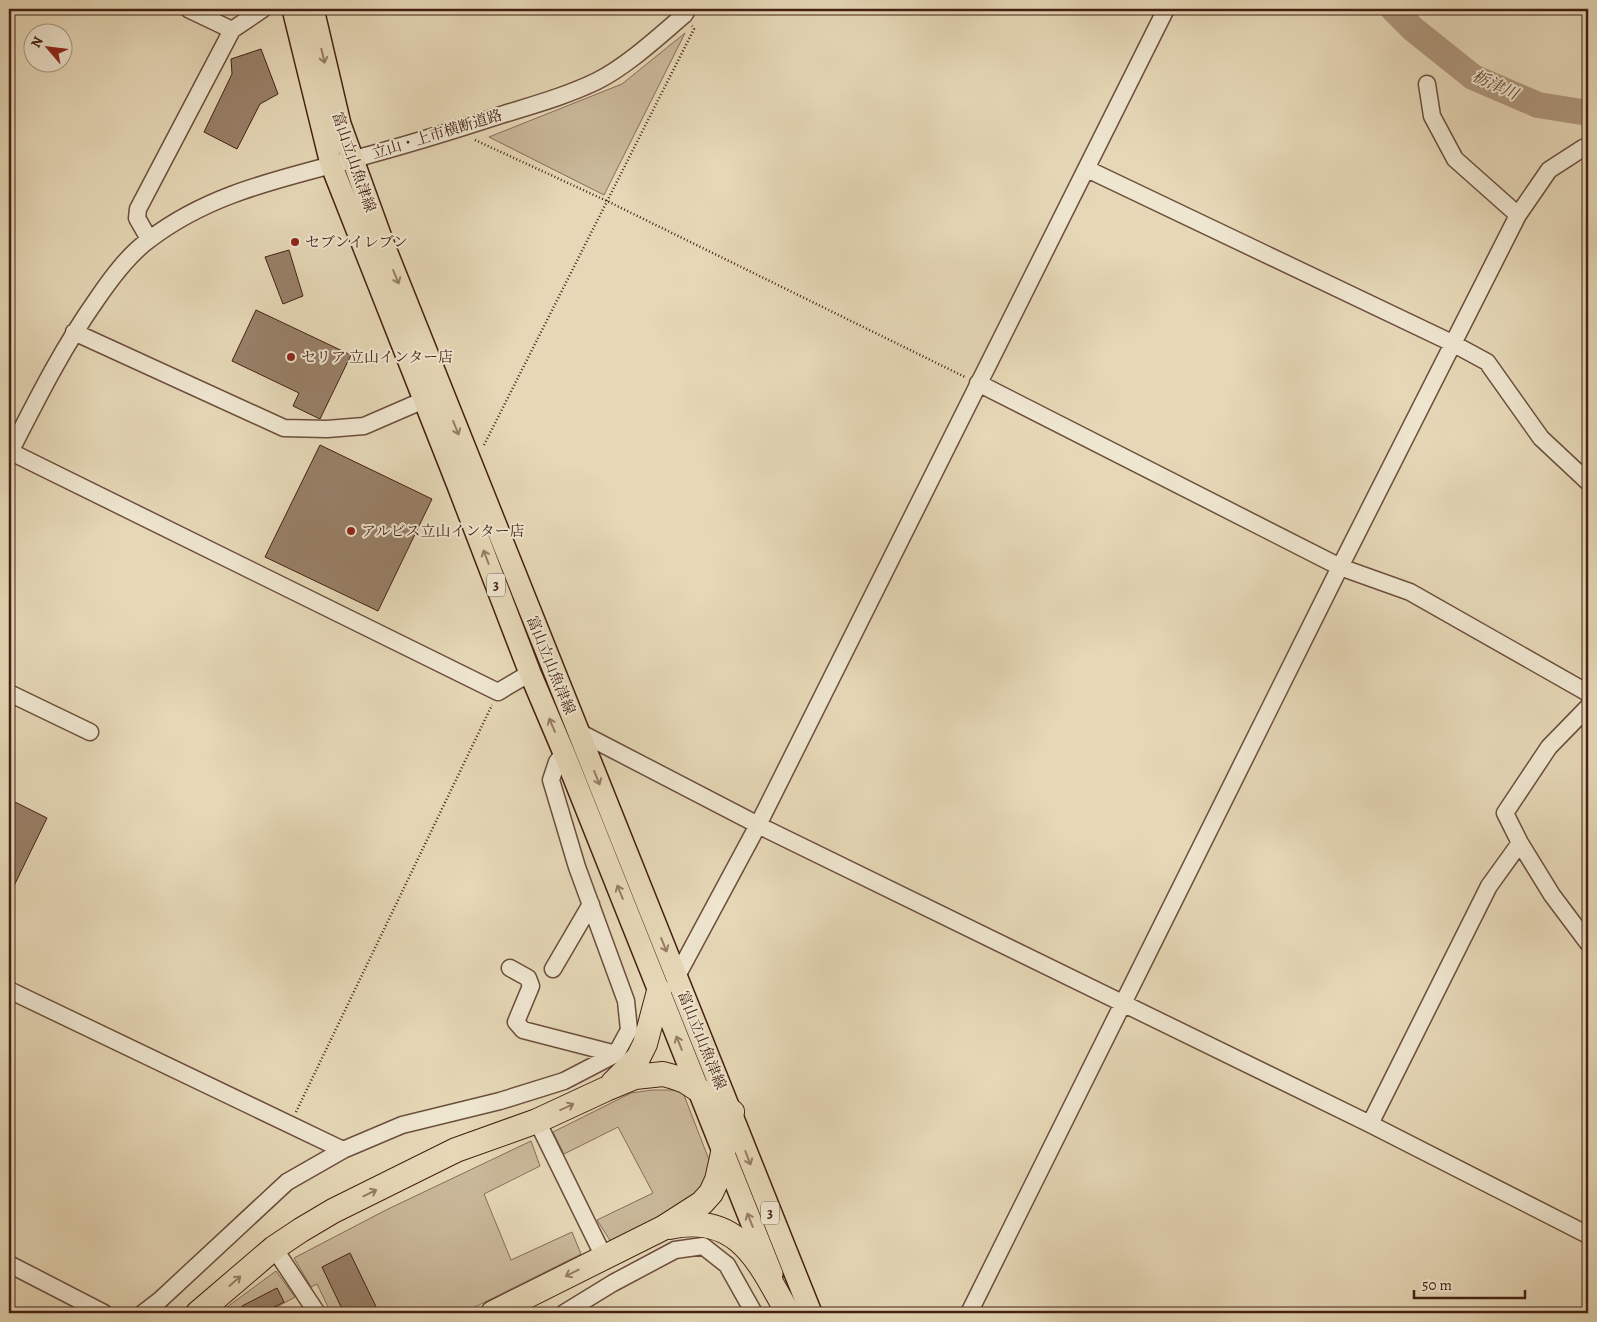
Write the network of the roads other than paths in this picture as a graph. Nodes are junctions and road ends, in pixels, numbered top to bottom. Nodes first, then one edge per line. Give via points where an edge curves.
1 (188, 9) edge
2 (262, 9) edge
3 (293, 9) edge
4 (313, 9) edge
5 (1166, 9) edge
6 (686, 12) edge
7 (224, 21) edge
8 (1427, 84) dead end
9 (1588, 152) edge
10 (352, 160) junction
11 (331, 164) junction
12 (1087, 169) junction
13 (1518, 215) junction
14 (149, 239) junction
15 (74, 332) junction
16 (1452, 343) junction
17 (978, 383) junction
18 (424, 400) junction
19 (9, 452) edge
20 (1588, 482) edge
21 (1340, 567) junction
22 (530, 673) junction
23 (9, 693) edge
24 (1588, 693) edge
25 (1588, 707) edge
26 (90, 732) dead end
27 (580, 732) junction
28 (564, 752) junction
29 (758, 825) junction
30 (1520, 842) junction
31 (591, 904) junction
32 (1588, 943) edge
33 (510, 968) dead end
34 (553, 969) dead end
35 (668, 983) junction
36 (9, 990) edge
37 (1124, 1004) junction
38 (616, 1054) junction
39 (606, 1089) junction
40 (698, 1089) junction
41 (732, 1112) junction
42 (537, 1121) junction
43 (1370, 1124) junction
44 (343, 1150) junction
45 (723, 1153) junction
46 (663, 1228) junction
47 (1588, 1235) edge
48 (274, 1248) junction
49 (604, 1257) junction
50 (9, 1264) edge
51 (104, 1313) edge
52 (143, 1313) edge
53 (198, 1313) edge
54 (317, 1313) edge
55 (492, 1313) edge
56 (564, 1313) edge
57 (754, 1313) edge
58 (788, 1313) edge
59 (811, 1313) edge
60 (969, 1313) edge

1 - 7 street
2 - 7 street
3 - 11 main road, 富山立山魚津線 / 3
4 -> 10 main road, 富山立山魚津線 / 3 via 338,116
5 - 12 street
6 - 10 street, 立山・上市横断道路 via 641,52 598,81 545,101
7 - 14 street via 138,209 137,218
8 - 13 street via 1432,116 1454,159
9 - 13 street via 1583,148 1549,170
10 - 11 street, 立山・上市横断道路
10 -> 27 main road, 富山立山魚津線 / 3 via 470,464
11 - 14 street, 立山・上市横断道路 via 222,198 186,215
11 - 18 main road, 富山立山魚津線 / 3
12 - 16 street
12 - 17 street
13 - 16 street
14 - 15 street, 立山・上市横断道路 via 115,273
15 - 18 street via 284,428 364,426
15 - 19 street, 立山・上市横断道路
16 - 20 street via 1487,362 1541,438
16 - 21 street
17 - 21 street
17 - 29 street
22 -> 18 main road, 富山立山魚津線 / 3
19 - 22 street via 498,692
21 - 24 street via 1410,592
21 - 37 street
28 -> 22 main road, 富山立山魚津線 / 3
23 - 26 street
25 - 30 street via 1549,747 1505,813
27 - 29 street
27 -> 35 main road, 富山立山魚津線 / 3
28 - 31 street via 551,780
35 -> 28 main road, 富山立山魚津線 / 3
29 - 35 street
29 - 37 street
30 - 32 street
30 - 43 street via 1490,886
31 - 34 street
31 - 38 street via 626,1001 629,1030
33 - 38 street via 528,978 531,986 516,1022 523,1030
35 - 39 highway via 638,1058
40 -> 35 main road, 富山立山魚津線 / 3
35 - 41 main road, 富山立山魚津線 / 3
36 - 44 street
37 - 43 street
37 - 60 street
38 - 44 street via 564,1081 500,1101 402,1125
39 - 40 highway via 635,1078 663,1074
42 -> 39 highway
40 - 41 highway
40 - 45 main road, 富山立山魚津線 / 3
41 - 45 highway
41 -> 59 main road, 富山立山魚津線 / 3
48 -> 42 highway via 333,1211 456,1150
42 - 49 street
43 - 47 street
44 - 52 street via 287,1182
45 - 46 highway via 711,1193 696,1208
58 -> 45 main road, 富山立山魚津線 / 3
46 - 49 highway
46 - 58 highway via 686,1223 703,1224 732,1234 749,1250
53 -> 48 highway
48 - 54 street
49 -> 55 highway
50 - 51 street
56 - 57 street via 675,1250 702,1246 727,1265

